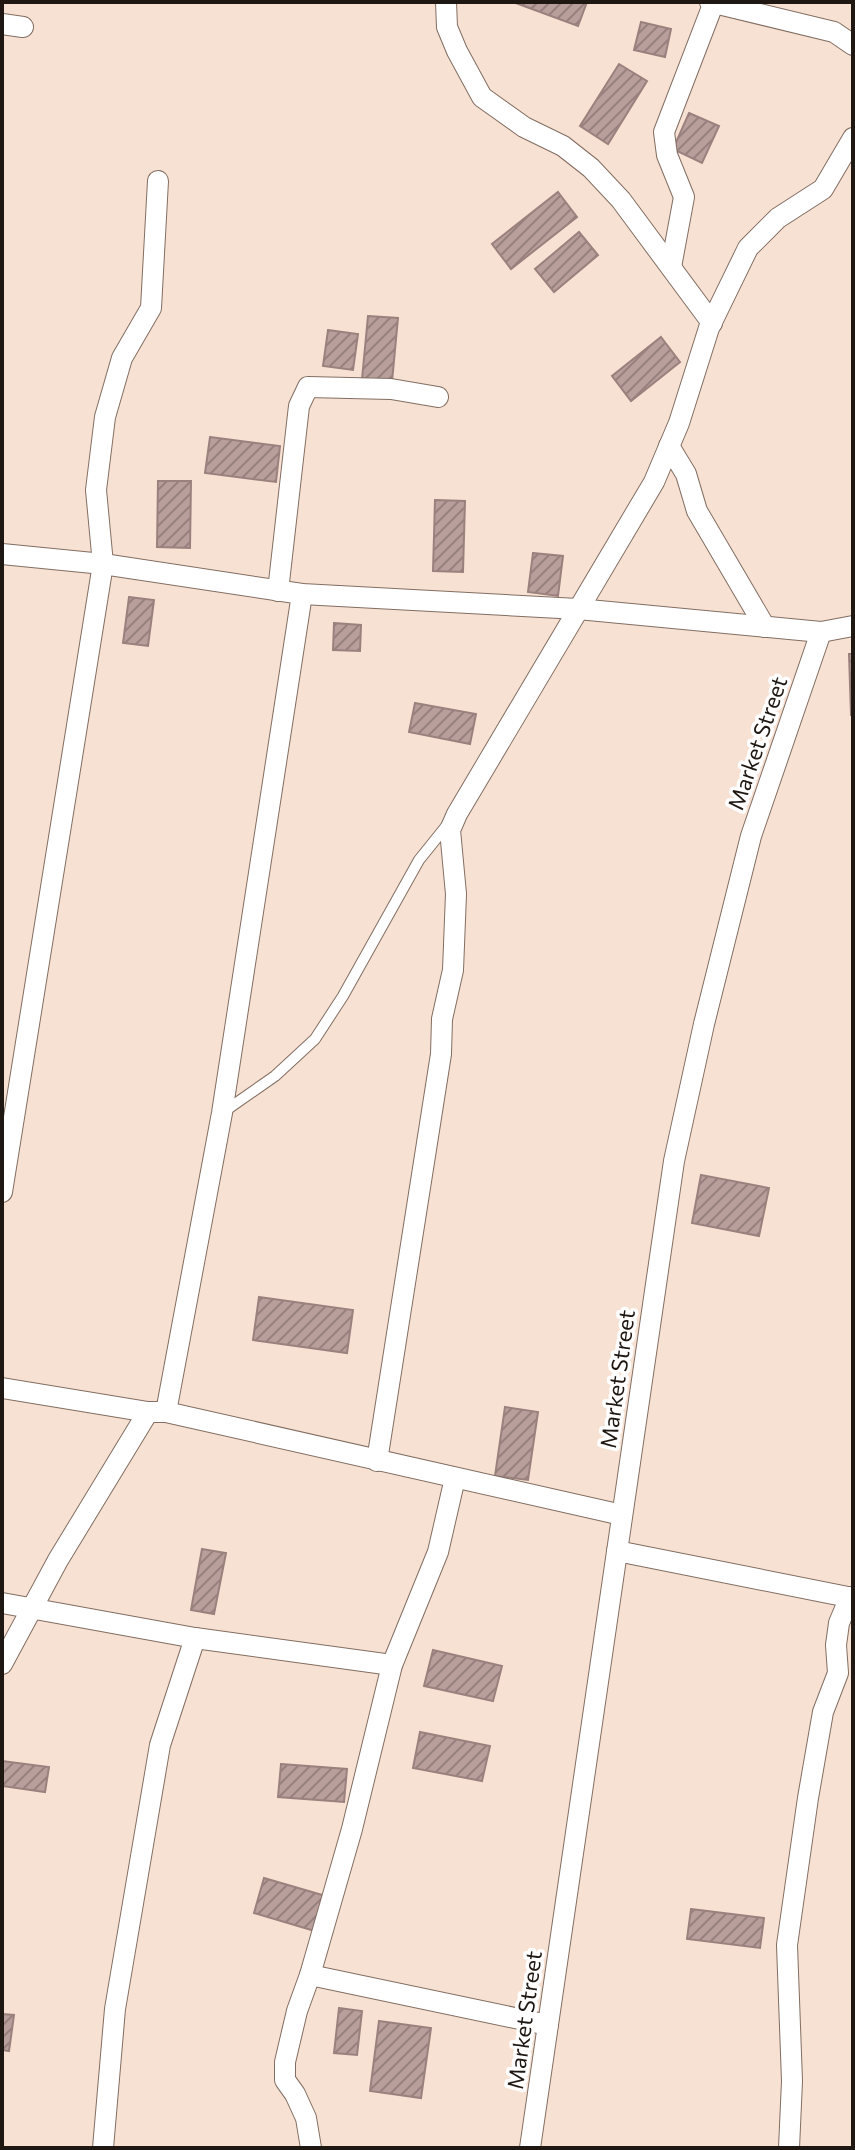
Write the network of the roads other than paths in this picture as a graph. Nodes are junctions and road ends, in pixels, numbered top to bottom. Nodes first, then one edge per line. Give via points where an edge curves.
1 (446, 2) edge
2 (712, 2) edge
3 (853, 45) edge
4 (853, 138) edge
5 (158, 181) dead end
6 (671, 267) junction
7 (712, 323) junction
8 (438, 397) dead end
9 (669, 446) junction
10 (2, 554) edge
11 (103, 564) junction
12 (278, 591) junction
13 (302, 594) junction
14 (578, 609) junction
15 (853, 626) edge
16 (765, 627) junction
17 (821, 632) junction
18 (457, 814) junction
19 (222, 1113) junction
20 (2, 1192) edge
21 (2, 1388) edge
22 (157, 1412) junction
23 (377, 1461) junction
24 (455, 1478) junction
25 (622, 1515) junction
26 (617, 1551) junction
27 (852, 1598) edge
28 (2, 1603) edge
29 (31, 1607) junction
30 (195, 1638) junction
31 (2, 1664) edge
32 (392, 1665) junction
33 (310, 1975) junction
34 (548, 2025) junction
35 (103, 2148) edge
36 (311, 2148) edge
37 (530, 2148) edge
38 (789, 2148) edge

1 - 6 street via 447,27 482,97 591,168
2 - 3 street via 834,32
2 - 6 street via 664,132 684,197
4 - 7 street via 823,189 778,218 748,248
5 - 11 street via 151,308 122,358 105,417 96,490
6 - 7 street
7 - 9 street
8 - 12 street via 391,389 308,387 299,406
9 - 14 street via 654,482
9 - 16 street via 686,474 697,511
10 - 11 street
11 - 12 street
11 - 20 street
12 - 13 street
13 - 14 street
13 - 19 street
14 - 16 street
14 - 18 street
15 - 17 street
16 - 17 street
17 - 25 street, Market Street via 751,836 704,1024 674,1161
18 - 19 lane via 419,860 315,1039 275,1076
18 - 23 street via 450,830 456,894 453,970
19 - 22 street
21 - 22 street
22 - 23 street
22 - 29 street
23 - 24 street
24 - 25 street
24 - 32 street via 438,1552
25 - 26 street, Market Street
26 - 27 street
26 - 34 street, Market Street
27 - 38 street via 839,1623 838,1673 823,1712 787,1945
28 - 29 street
29 - 30 street
29 - 31 street
30 - 32 street
30 - 35 street via 160,1745 115,2009
32 - 33 street
33 - 34 street
33 - 36 street via 297,2011 285,2080 306,2118
34 - 37 street, Market Street

